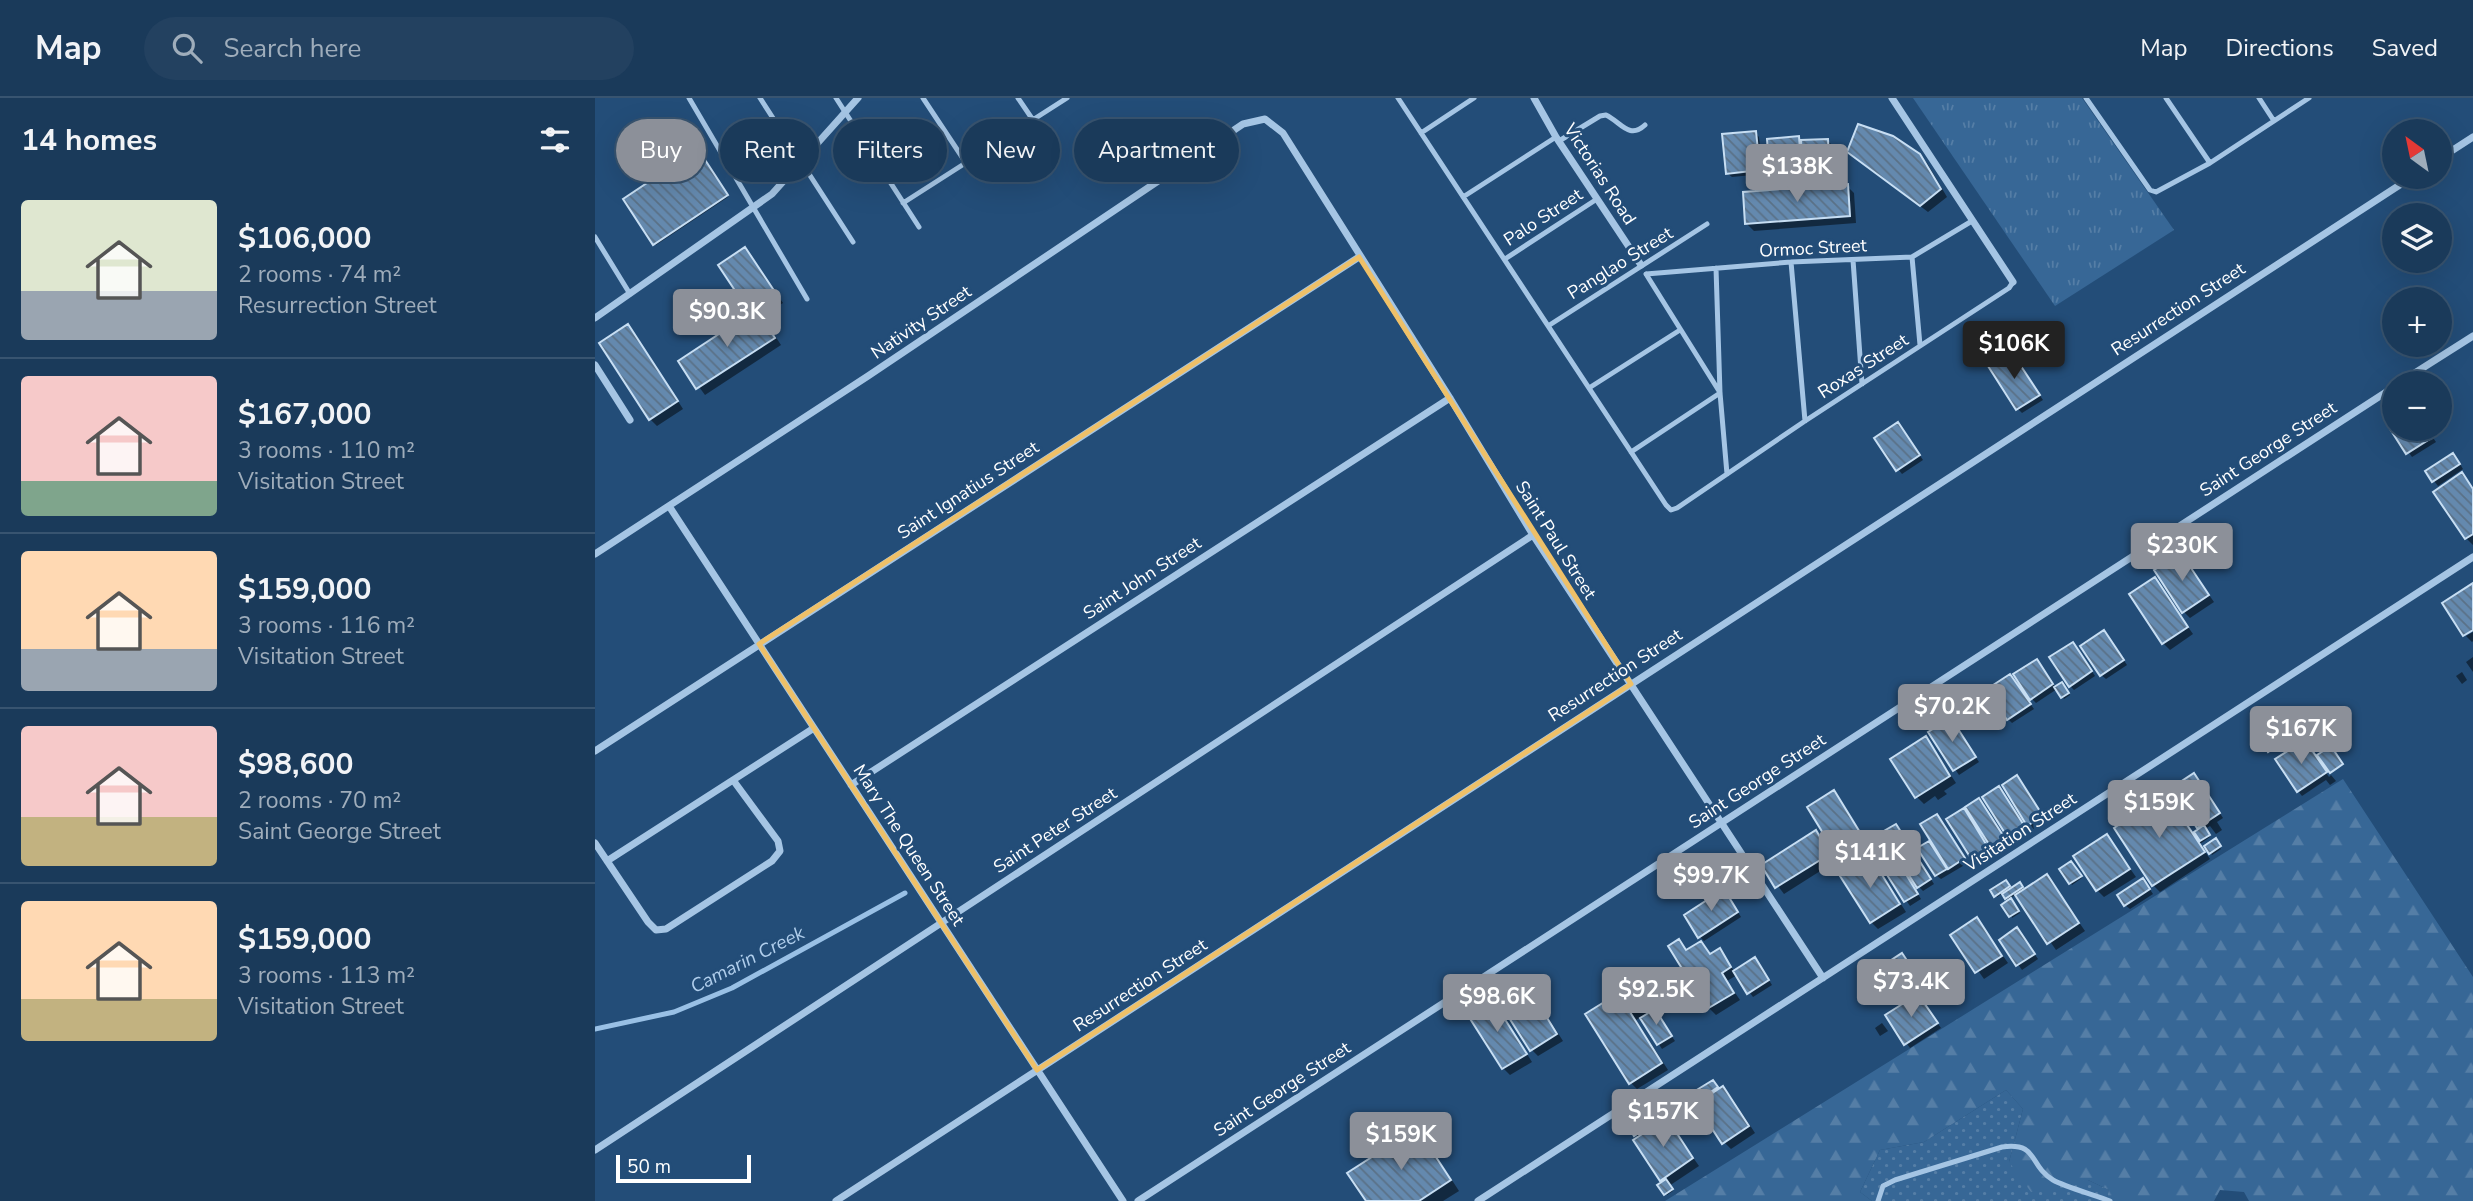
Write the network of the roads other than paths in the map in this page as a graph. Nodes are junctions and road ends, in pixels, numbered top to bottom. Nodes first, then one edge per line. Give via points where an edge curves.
1 (689, 98) edge
2 (760, 98) edge
3 (836, 98) edge
4 (858, 98) edge
5 (923, 98) edge
6 (1018, 98) edge
7 (1067, 98) edge
8 (1398, 98) edge
9 (1474, 98) edge
10 (1534, 98) edge
11 (1892, 98) edge
12 (2086, 98) edge
13 (2166, 98) edge
14 (2259, 98) edge
15 (2309, 98) edge
16 (846, 113) junction
17 (774, 119) edge
18 (1032, 119) edge
19 (1035, 119) edge
20 (1265, 119) joint
21 (2274, 121) junction
22 (1645, 125) dead end
23 (1421, 133) junction
24 (2473, 137) edge
25 (1557, 139) junction
26 (819, 144) edge
27 (2452, 151) edge
28 (961, 155) edge
29 (2210, 163) junction
30 (961, 166) edge
31 (784, 182) edge
32 (816, 182) edge
33 (2393, 189) edge
34 (1463, 197) junction
35 (1597, 199) junction
36 (903, 203) junction
37 (755, 208) junction
38 (1972, 221) junction
39 (1707, 224) dead end
40 (919, 227) dead end
41 (595, 237) edge
42 (853, 242) dead end
43 (1360, 257) junction
44 (1912, 257) junction
45 (1505, 260) junction
46 (1853, 260) junction
47 (1791, 262) junction
48 (1641, 265) junction
49 (1716, 268) junction
50 (1646, 274) junction
51 (2013, 282) joint
52 (630, 294) junction
53 (807, 299) dead end
54 (595, 318) edge
55 (1548, 326) junction
56 (1680, 330) junction
57 (2473, 336) edge
58 (1920, 345) junction
59 (595, 365) edge
60 (2418, 371) edge
61 (1862, 384) junction
62 (1589, 388) junction
63 (1720, 393) junction
64 (2382, 395) edge
65 (1450, 398) junction
66 (630, 420) dead end
67 (1805, 421) junction
68 (1631, 452) junction
69 (1727, 474) junction
70 (669, 506) junction
71 (1533, 535) junction
72 (595, 554) edge
73 (2473, 557) edge
74 (759, 644) junction
75 (1630, 684) junction
76 (814, 728) junction
77 (595, 751) edge
78 (733, 780) junction
79 (851, 785) junction
80 (1721, 823) junction
81 (595, 843) edge
82 (607, 861) junction
83 (941, 923) junction
84 (1823, 978) junction
85 (1037, 1070) junction
86 (595, 1150) edge
87 (836, 1201) edge
88 (1123, 1201) edge
89 (1138, 1201) edge
90 (1478, 1201) edge
91 (1878, 1201) edge
92 (2110, 1201) edge

1 - 37 lane
2 - 17 lane
3 - 16 lane
4 - 16 street
5 - 28 lane
6 - 18 lane
7 - 19 lane
8 - 23 lane
9 - 23 lane
10 - 25 street, Victorias Road
11 - 38 street
12 - 29 lane via 2150,190 2161,190
13 - 29 lane
14 - 21 lane
15 - 21 lane
16 - 26 street
16 - 36 lane
20 - 43 street, Saint Paul Street via 1283,133
20 - 70 street, Nativity Street via 1243,124
21 - 29 lane
22 - 25 lane via 1633,132 1606,115 1599,116
23 - 34 lane
24 - 27 street
25 - 34 lane
25 - 35 street, Victorias Road
30 - 36 lane
31 - 37 street
32 - 42 lane
33 - 75 street, Resurrection Street
34 - 45 lane
35 - 45 lane, Palo Street
35 - 48 street, Victorias Road
36 - 40 lane
37 - 52 street
37 - 53 lane
38 - 44 lane, Ormoc Street
38 - 51 street
39 - 48 lane, Panglao Street
41 - 52 lane
43 - 65 street, Saint Paul Street
43 - 74 street, Saint Ignatius Street
44 - 46 lane, Ormoc Street
44 - 58 lane
45 - 55 lane
46 - 47 lane, Ormoc Street
46 - 61 lane
47 - 49 lane, Ormoc Street
47 - 67 lane
48 - 50 lane
48 - 55 lane, Panglao Street
49 - 50 lane, Ormoc Street
49 - 63 lane
50 - 56 lane
51 - 58 lane, Roxas Street
52 - 54 street
55 - 62 lane
56 - 62 lane
56 - 63 lane
57 - 60 street
58 - 61 lane, Roxas Street
59 - 66 street
61 - 67 lane, Roxas Street
62 - 68 lane
63 - 68 lane
63 - 69 lane
64 - 80 street, Saint George Street
65 - 71 street, Saint Paul Street
65 - 79 street, Saint John Street
67 - 69 lane, Roxas Street
68 - 69 lane, Roxas Street via 1671,510
70 - 72 street, Nativity Street
70 - 74 street, Mary The Queen Street
71 - 75 street, Saint Paul Street
71 - 83 street, Saint Peter Street
73 - 84 street, Visitation Street
74 - 76 street, Mary The Queen Street
74 - 77 street, Saint Ignatius Street
75 - 80 street, Saint Paul Street
75 - 85 street, Resurrection Street
76 - 78 street
76 - 79 street, Mary The Queen Street
78 - 82 street
78 - 82 street via 778,841 780,851 751,875 666,929 656,930
79 - 83 street, Mary The Queen Street
80 - 84 street, Saint Paul Street
80 - 89 street, Saint George Street
81 - 82 street
83 - 85 street, Mary The Queen Street
83 - 86 street, Saint Peter Street
84 - 90 street, Visitation Street
85 - 87 street, Resurrection Street
85 - 88 street, Mary The Queen Street
91 - 92 lane via 1883,1186 1895,1180 2017,1145 2030,1152 2042,1172 2055,1181

